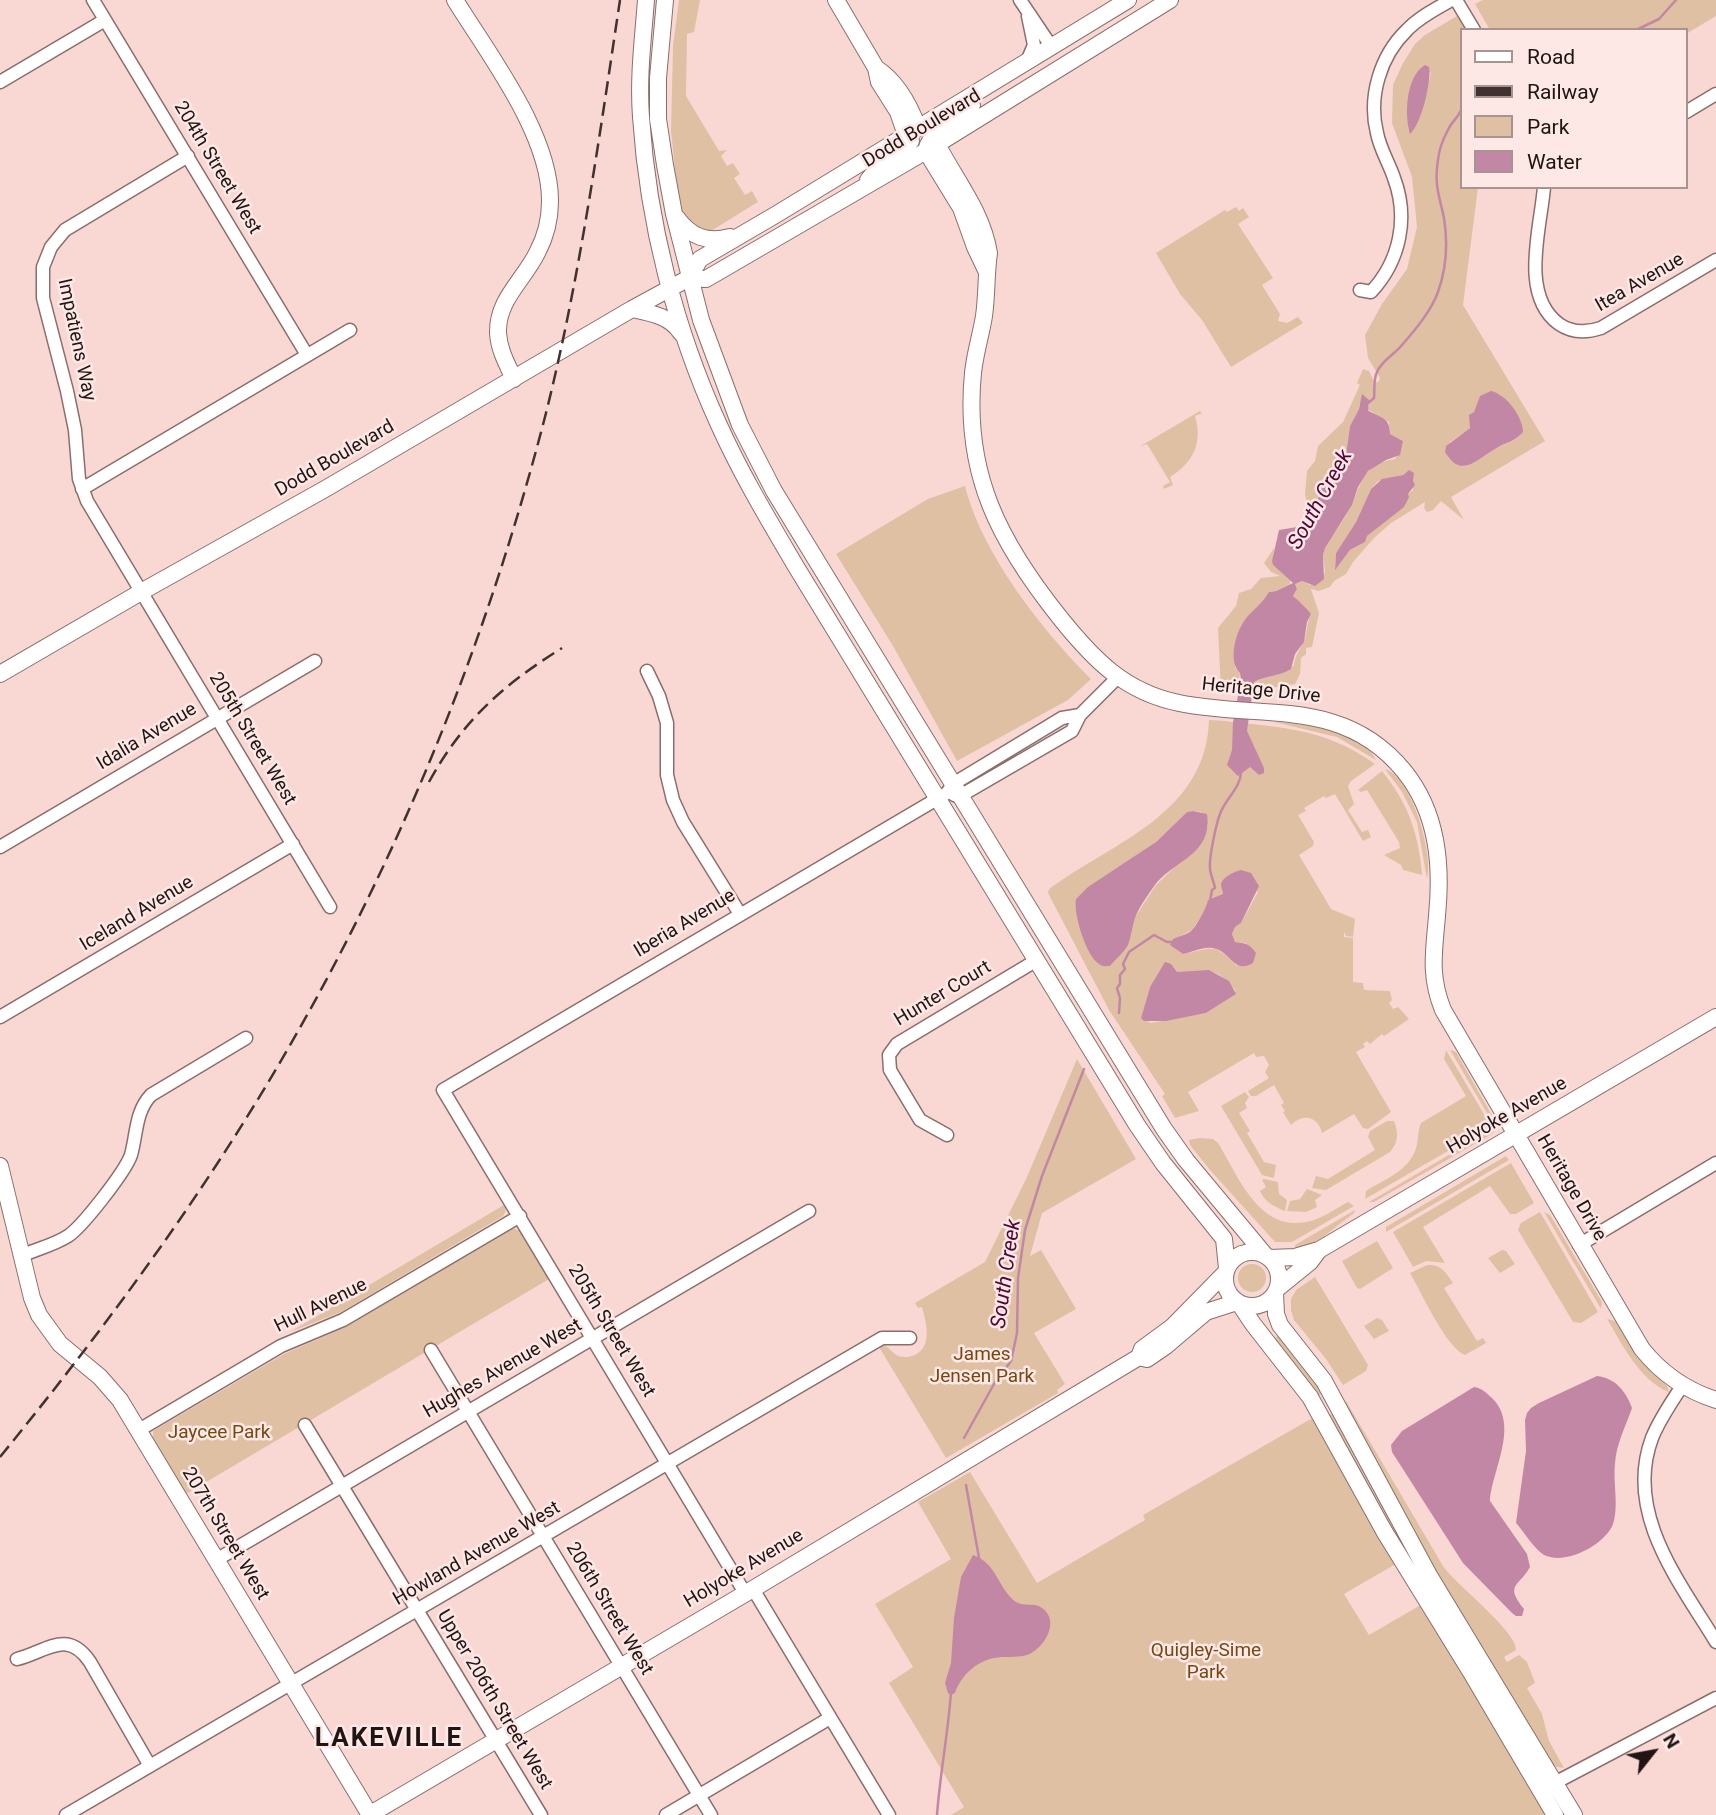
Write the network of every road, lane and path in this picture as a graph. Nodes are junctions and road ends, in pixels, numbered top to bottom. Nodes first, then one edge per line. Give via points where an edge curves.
1 (93, 0) edge
2 (455, 0) edge
3 (646, 0) edge
4 (664, 0) edge
5 (836, 0) edge
6 (1020, 0) edge
7 (1128, 0) edge
8 (1170, 0) edge
9 (1451, 0) edge
10 (1456, 0) edge
11 (1028, 13) junction
12 (105, 20) junction
13 (1473, 28) edge
14 (1051, 46) junction
15 (1028, 59) junction
16 (998, 79) junction
17 (0, 82) edge
18 (1031, 87) junction
19 (1716, 94) edge
20 (1688, 111) edge
21 (912, 131) junction
22 (932, 148) junction
23 (188, 156) junction
24 (1544, 189) edge
25 (857, 192) junction
26 (674, 214) junction
27 (746, 232) junction
28 (1716, 260) edge
29 (690, 278) junction
30 (670, 289) junction
31 (1365, 291) dead end
32 (632, 309) junction
33 (350, 330) dead end
34 (685, 338) junction
35 (307, 355) junction
36 (514, 379) junction
37 (82, 489) junction
38 (141, 592) junction
39 (315, 661) dead end
40 (647, 671) dead end
41 (0, 674) edge
42 (1118, 677) junction
43 (217, 718) junction
44 (949, 793) junction
45 (293, 844) junction
46 (0, 847) edge
47 (330, 907) dead end
48 (740, 914) junction
49 (1037, 960) junction
50 (0, 1017) edge
51 (1716, 1017) edge
52 (246, 1038) dead end
53 (443, 1090) joint
54 (947, 1135) dead end
55 (1516, 1135) junction
56 (1716, 1163) edge
57 (0, 1166) edge
58 (809, 1211) dead end
59 (520, 1216) junction
60 (1579, 1245) junction
61 (1319, 1250) junction
62 (23, 1255) junction
63 (1268, 1256) junction
64 (1226, 1270) junction
65 (1276, 1290) junction
66 (1238, 1302) junction
67 (594, 1338) junction
68 (910, 1338) dead end
69 (430, 1350) dead end
70 (1139, 1357) junction
71 (1682, 1387) junction
72 (1716, 1400) edge
73 (468, 1411) junction
74 (305, 1425) dead end
75 (139, 1430) junction
76 (667, 1465) junction
77 (342, 1485) junction
78 (544, 1536) junction
79 (216, 1560) junction
80 (749, 1591) junction
81 (418, 1610) junction
82 (1716, 1642) edge
83 (17, 1659) dead end
84 (621, 1667) junction
85 (291, 1684) junction
86 (1716, 1698) edge
87 (830, 1718) junction
88 (496, 1741) junction
89 (150, 1766) junction
90 (1547, 1787) junction
91 (699, 1796) junction
92 (66, 1815) edge
93 (370, 1815) edge
94 (541, 1815) edge
95 (666, 1815) edge
96 (711, 1815) edge
97 (889, 1815) edge
98 (1555, 1815) edge
99 (1574, 1815) edge

1 - 12 street, 204th Street West
2 - 36 main road via 531,127 549,185 545,235 502,305 499,318 501,351
3 - 30 main road via 641,117 646,171
4 - 26 main road via 658,119
5 - 21 main road via 876,68 888,76 913,113
6 - 11 street
7 - 14 main road, Dodd Boulevard
8 - 18 main road, Dodd Boulevard
9 - 31 street via 1409,27 1379,75 1375,126 1399,192 1402,224 1389,266
10 - 13 street
11 - 14 street
11 - 15 street via 1034,45
12 - 17 street
12 - 23 street, 204th Street West
14 - 15 main road, Dodd Boulevard
14 - 18 main road via 1051,62
15 - 16 main road, Dodd Boulevard
16 - 21 main road, Dodd Boulevard
16 - 22 main road via 935,134 928,143
18 - 22 main road, Dodd Boulevard
19 - 20 street
21 - 25 main road via 911,142
21 - 27 main road, Dodd Boulevard
22 - 25 main road, Dodd Boulevard
22 - 42 main road, Heritage Drive via 986,270 971,415 986,497 1030,579 1091,655
23 - 35 street, 204th Street West
23 - 37 street, Impatiens Way via 74,224 57,238 46,257 43,298 72,410
24 - 28 street, Itea Avenue via 1535,248 1536,277 1546,311 1567,329 1601,328
25 - 29 main road, Dodd Boulevard via 706,279
26 - 27 main road via 685,228 706,240
26 - 29 main road
27 - 29 main road, Dodd Boulevard via 699,259
29 - 30 main road, Dodd Boulevard
29 - 44 main road via 720,376 754,453
30 - 32 main road, Dodd Boulevard
30 - 34 main road
32 - 34 main road via 664,317
32 - 36 main road, Dodd Boulevard
33 - 35 street
34 - 44 main road via 719,425 755,496
35 - 37 street
36 - 38 main road, Dodd Boulevard
37 - 38 street, Impatiens Way
38 - 41 main road, Dodd Boulevard
38 - 43 street, 205th Street West
39 - 43 street, Idalia Avenue
40 - 48 street via 667,723 667,775 673,800
42 - 44 street, Iberia Avenue via 1080,715 1062,718
42 - 55 main road, Heritage Drive via 1167,700 1320,718 1357,732 1390,756 1416,788 1432,826 1439,901 1432,955 1436,992
43 - 45 street, 205th Street West
43 - 46 street, Idalia Avenue
44 - 48 street, Iberia Avenue
44 - 49 main road
44 - 63 main road via 1164,1129
45 - 47 street, 205th Street West
45 - 50 street, Iceland Avenue
48 - 53 street, Iberia Avenue
49 - 54 street, Hunter Court via 897,1044 889,1055 890,1070 920,1120
49 - 64 main road via 1153,1150 1224,1239
51 - 55 main road, Holyoke Avenue
52 - 62 street via 152,1095 139,1116 127,1164 81,1225 62,1240
53 - 59 street, 205th Street West
55 - 60 main road, Heritage Drive
55 - 61 main road, Holyoke Avenue
56 - 60 street
57 - 62 main road, 207th Street West
58 - 67 street, Hughes Avenue West
59 - 67 street, 205th Street West
59 - 75 street, Hull Avenue via 344,1320 281,1346
60 - 71 main road, Heritage Drive via 1642,1349
61 - 63 main road, Holyoke Avenue via 1295,1257
61 - 65 main road, Holyoke Avenue
62 - 75 main road, 207th Street West via 35,1307 48,1330 107,1384
63 - 64 main road via 1243,1253
63 - 65 main road via 1279,1272
64 - 66 main road via 1228,1291
64 - 70 main road, Holyoke Avenue via 1172,1327 1142,1349
65 - 66 main road via 1259,1305
65 - 90 main road via 1280,1325 1324,1381
66 - 70 main road, Holyoke Avenue via 1211,1310 1155,1354
66 - 90 main road via 1310,1397 1384,1531
67 - 73 street, Hughes Avenue West
67 - 76 street, 205th Street West
68 - 76 street, Howland Avenue West via 882,1338
69 - 73 street, 206th Street West
70 - 80 main road, Holyoke Avenue
71 - 72 main road, Heritage Drive
71 - 82 street via 1652,1438 1645,1503 1655,1536
73 - 77 street, Hughes Avenue West
73 - 78 street, 206th Street West
74 - 77 street, Upper 206th Street West
75 - 79 main road, 207th Street West
76 - 78 street, Howland Avenue West
76 - 80 street, 205th Street West
77 - 79 street, Hughes Avenue West
77 - 81 street, Upper 206th Street West
78 - 81 street, Howland Avenue West
78 - 84 street, 206th Street West
79 - 85 main road, 207th Street West
80 - 84 main road, Holyoke Avenue
80 - 87 street, 205th Street West
81 - 85 street, Howland Avenue West
81 - 88 street, Upper 206th Street West
83 - 89 street via 61,1643 78,1649
84 - 88 main road, Holyoke Avenue
84 - 91 street, 206th Street West
85 - 89 street, Howland Avenue West
85 - 93 main road, 207th Street West
86 - 90 street
87 - 91 street
87 - 97 street, 205th Street West
88 - 93 main road, Holyoke Avenue
88 - 94 street, Upper 206th Street West
89 - 92 street, Howland Avenue West
90 - 98 main road
90 - 99 main road
91 - 95 street
91 - 96 street, 206th Street West

